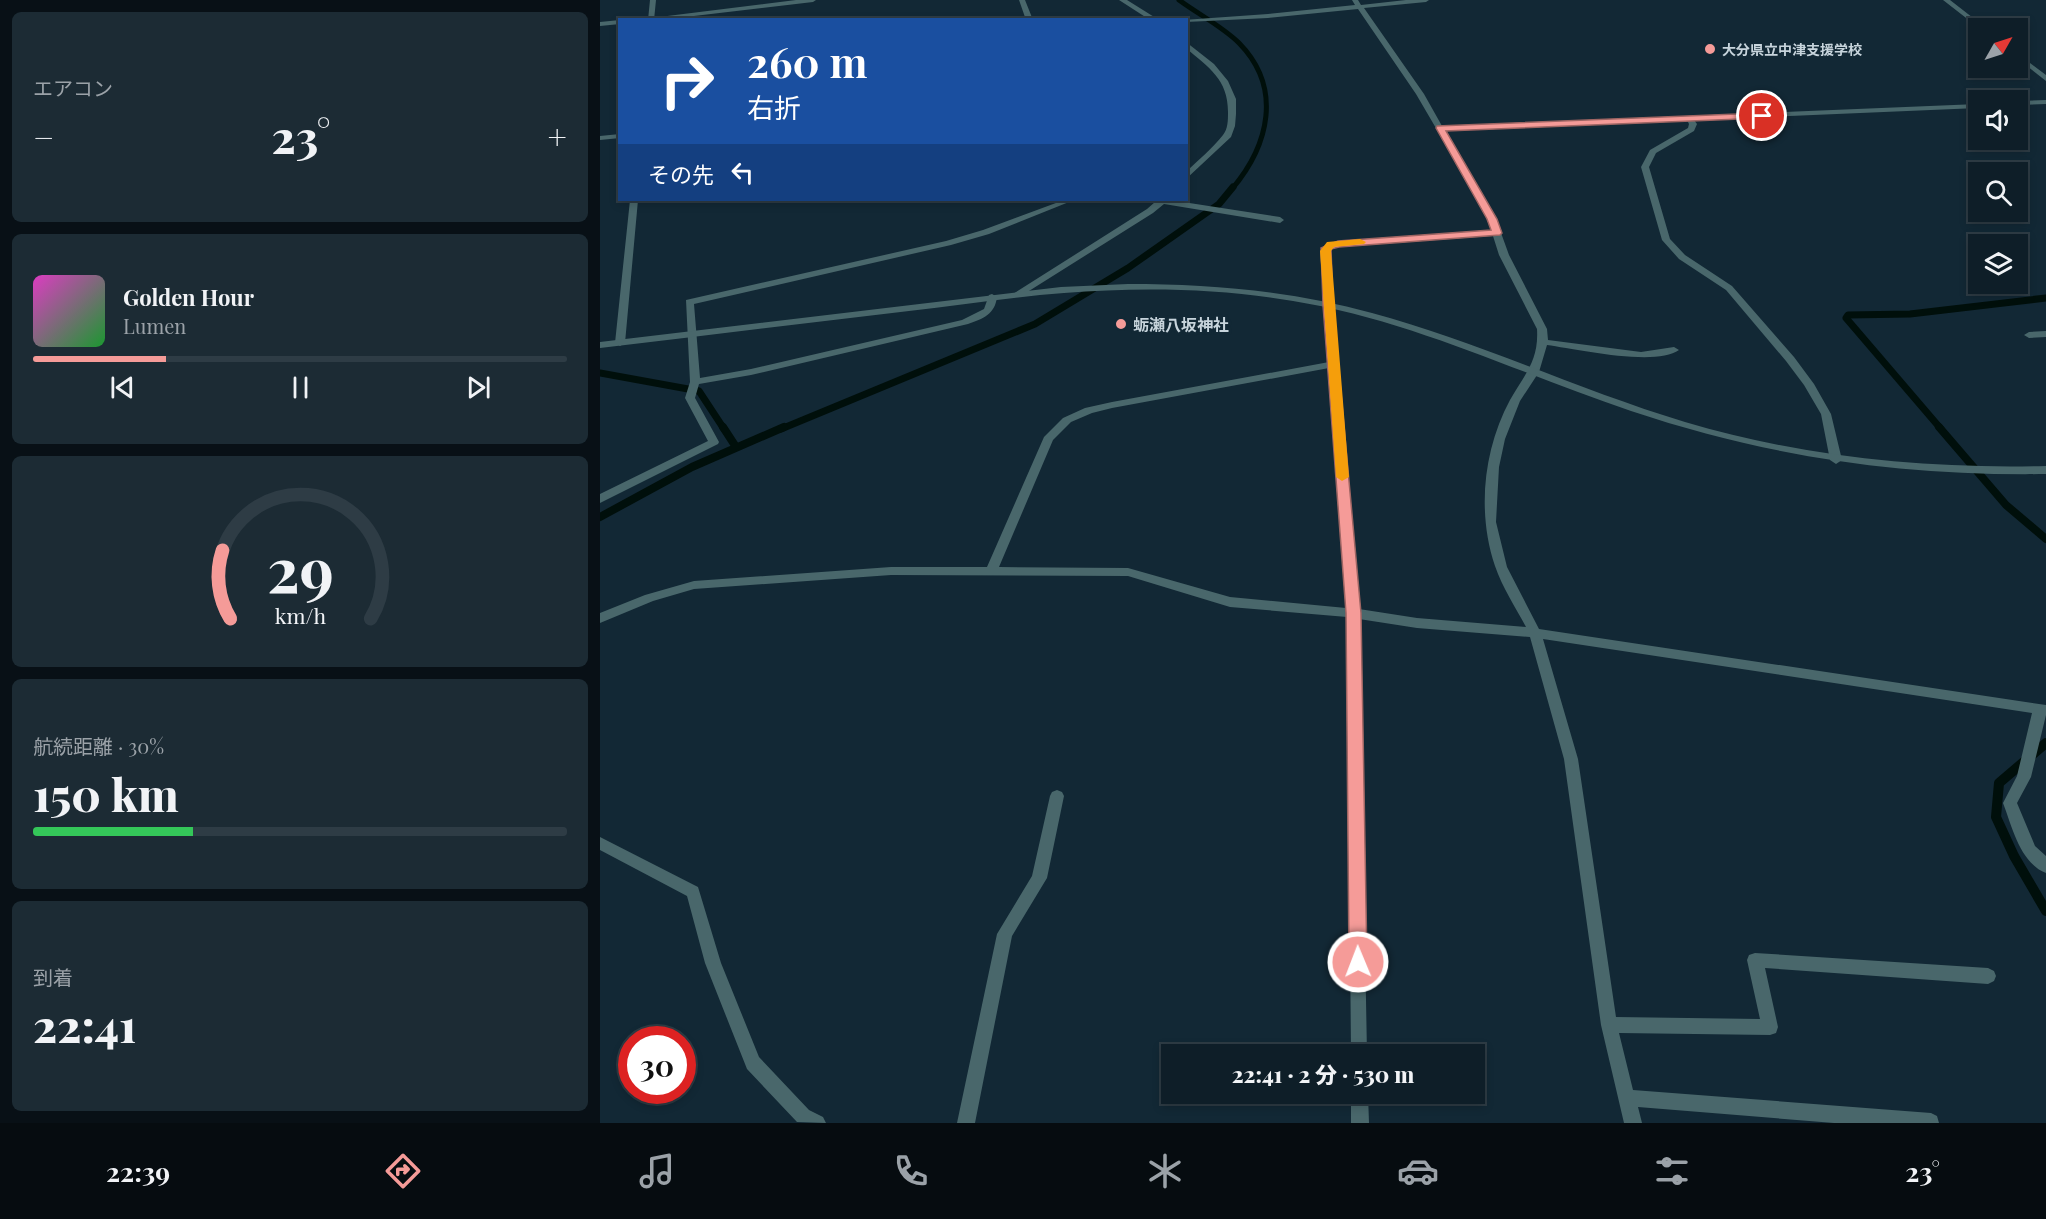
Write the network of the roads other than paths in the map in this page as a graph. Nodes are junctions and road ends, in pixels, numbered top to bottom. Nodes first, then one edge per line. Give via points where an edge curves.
1 (653, 0) edge
2 (813, 0) edge
3 (1022, 0) edge
4 (1122, 0) edge
5 (1426, 0) edge
6 (1946, 0) edge
7 (1358, 4) edge
8 (651, 18) edge
9 (660, 18) edge
10 (1029, 18) edge
11 (1153, 18) edge
12 (1970, 18) edge
13 (1188, 20) edge
14 (618, 22) edge
15 (600, 24) edge
16 (1188, 46) edge
17 (2028, 65) edge
18 (2046, 80) edge
19 (2046, 102) edge
20 (2028, 103) edge
21 (1968, 106) edge
22 (1690, 119) junction
23 (1441, 128) junction
24 (618, 136) edge
25 (600, 138) edge
26 (1188, 175) edge
27 (634, 201) edge
28 (1067, 201) edge
29 (1160, 201) edge
30 (1167, 201) edge
31 (1280, 220) dead end
32 (1497, 233) junction
33 (1018, 294) junction
34 (992, 297) junction
35 (1328, 305) junction
36 (690, 334) junction
37 (2046, 334) edge
38 (2029, 335) dead end
39 (1543, 342) junction
40 (620, 343) junction
41 (600, 345) edge
42 (1674, 351) dead end
43 (1334, 364) junction
44 (1534, 372) junction
45 (695, 382) junction
46 (1836, 460) junction
47 (2046, 470) edge
48 (600, 499) edge
49 (992, 571) junction
50 (1353, 613) junction
51 (600, 618) edge
52 (1535, 633) junction
53 (2043, 710) edge
54 (1058, 796) dead end
55 (600, 843) edge
56 (2046, 866) edge
57 (1988, 976) dead end
58 (1609, 1025) junction
59 (1359, 1044) edge
60 (1627, 1098) junction
61 (1360, 1104) edge
62 (1931, 1122) edge
63 (817, 1123) edge
64 (966, 1123) edge
65 (1360, 1123) edge
66 (1633, 1123) edge

1 - 8 street
2 - 9 street
3 - 10 street
4 - 11 street
5 - 7 street
6 - 12 street
7 - 13 street via 1268,16
7 - 23 street
14 - 15 street
16 - 26 street via 1224,77 1233,95 1233,105 1228,135
17 - 18 street
19 - 20 street
21 - 22 street
22 - 23 street
22 - 46 street via 1691,129 1653,152 1645,167 1666,240 1682,257 1729,288 1790,359 1826,414
23 - 32 street
24 - 25 street
27 - 40 street
28 - 36 street via 948,243 689,302
29 - 33 street
30 - 31 street
32 - 35 street via 1331,245 1325,251
32 - 39 street via 1504,255 1539,319
33 - 34 street
33 - 35 street via 1171,286 1247,291
34 - 36 street
34 - 45 street via 990,310 965,322
35 - 43 street
35 - 44 street via 1427,332
36 - 40 street
36 - 45 street
37 - 38 street
39 - 42 street via 1641,355
39 - 44 street
40 - 41 street
43 - 49 street via 1112,405 1067,420 1048,439
43 - 50 street
44 - 46 street via 1676,423
44 - 52 street via 1515,401 1500,440 1493,467 1490,522 1502,567
45 - 48 street via 690,398 714,442
46 - 47 street via 1932,470
49 - 50 street via 1128,572 1230,602
49 - 51 street via 891,571 694,585
50 - 52 street
50 - 59 street
52 - 53 street
52 - 58 street via 1571,759
53 - 56 street via 2024,777 2010,803 2029,850
54 - 64 street via 1040,878 1005,934
55 - 63 street via 693,892 713,963 753,1063 803,1116
57 - 58 street via 1755,960 1770,1027
58 - 60 street
60 - 62 street
60 - 66 street
61 - 65 street

